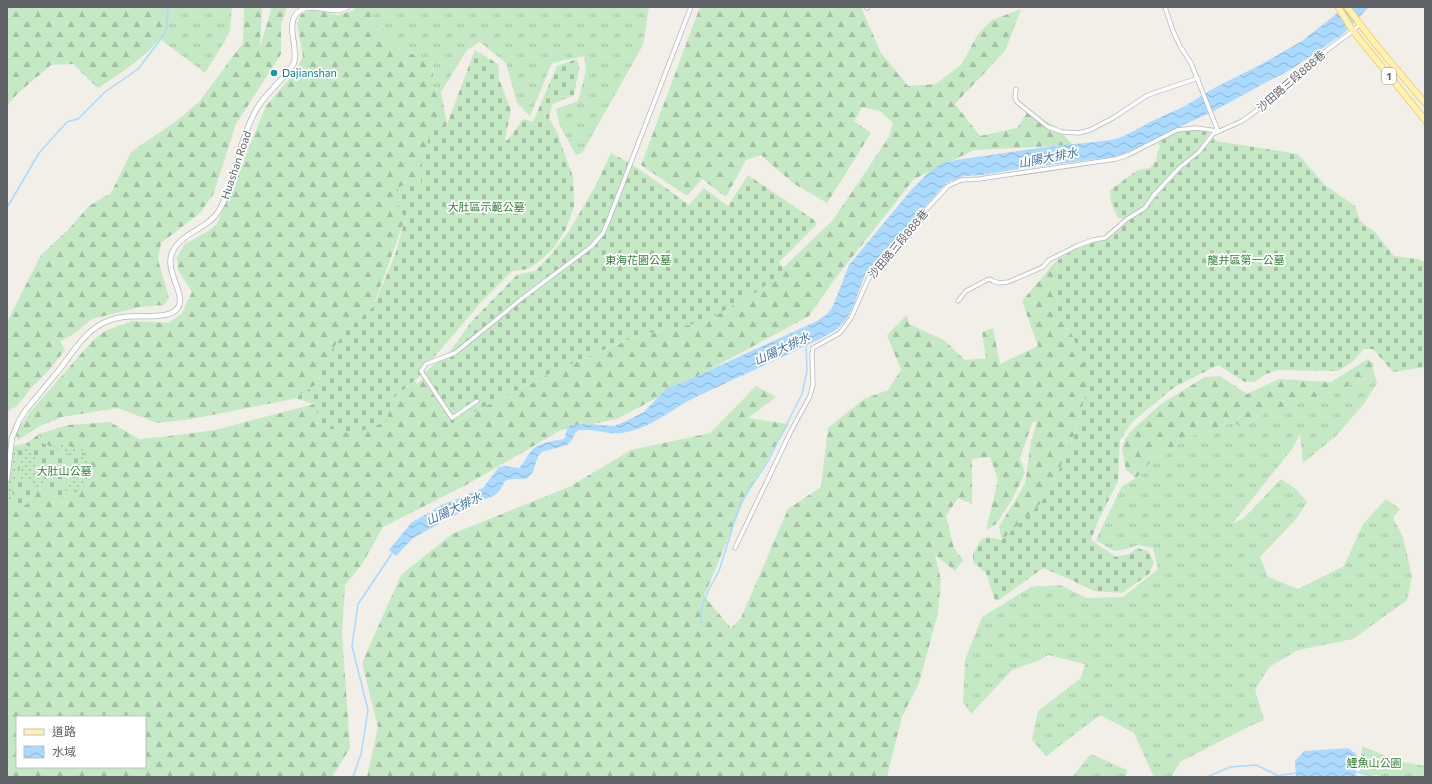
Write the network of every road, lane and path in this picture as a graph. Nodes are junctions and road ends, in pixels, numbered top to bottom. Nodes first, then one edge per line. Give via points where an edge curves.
1 (347, 7) edge
2 (691, 7) edge
3 (1165, 7) edge
4 (1347, 7) edge
5 (1339, 9) edge
6 (1358, 22) junction
7 (1353, 32) junction
8 (1198, 78) junction
9 (1016, 89) dead end
10 (1425, 103) edge
11 (1425, 120) edge
12 (1218, 131) junction
13 (958, 301) dead end
14 (477, 401) dead end
15 (7, 480) edge
16 (735, 548) dead end

1 - 15 street, Huashan Road via 339,11 302,9 294,18 294,63 257,109 220,209 210,222 183,239 172,251 170,266 180,293 179,308 170,315 121,317 102,324 91,332 19,421 12,438
2 - 14 street via 599,240 455,353 426,364 422,371 452,418
3 - 8 street via 1173,31
4 - 6 main road, 1
5 - 7 main road, 1
6 - 7 street, 沙田路三段888巷
6 - 10 main road, 1
7 - 11 main road, 1
7 - 12 street, 沙田路三段888巷 via 1300,70 1256,111 1242,121
8 - 9 street via 1148,95 1113,118 1079,133 1048,128 1017,102
8 - 12 street
12 - 13 street via 1212,134 1199,152 1179,168 1144,208 1105,238 1077,246 1049,260 1043,267 1008,282 999,283 989,279 966,291
12 - 16 street, 沙田路三段888巷 via 1196,128 1177,130 1116,159 960,180 948,186 870,275 851,318 840,333 813,348 813,385 810,396

